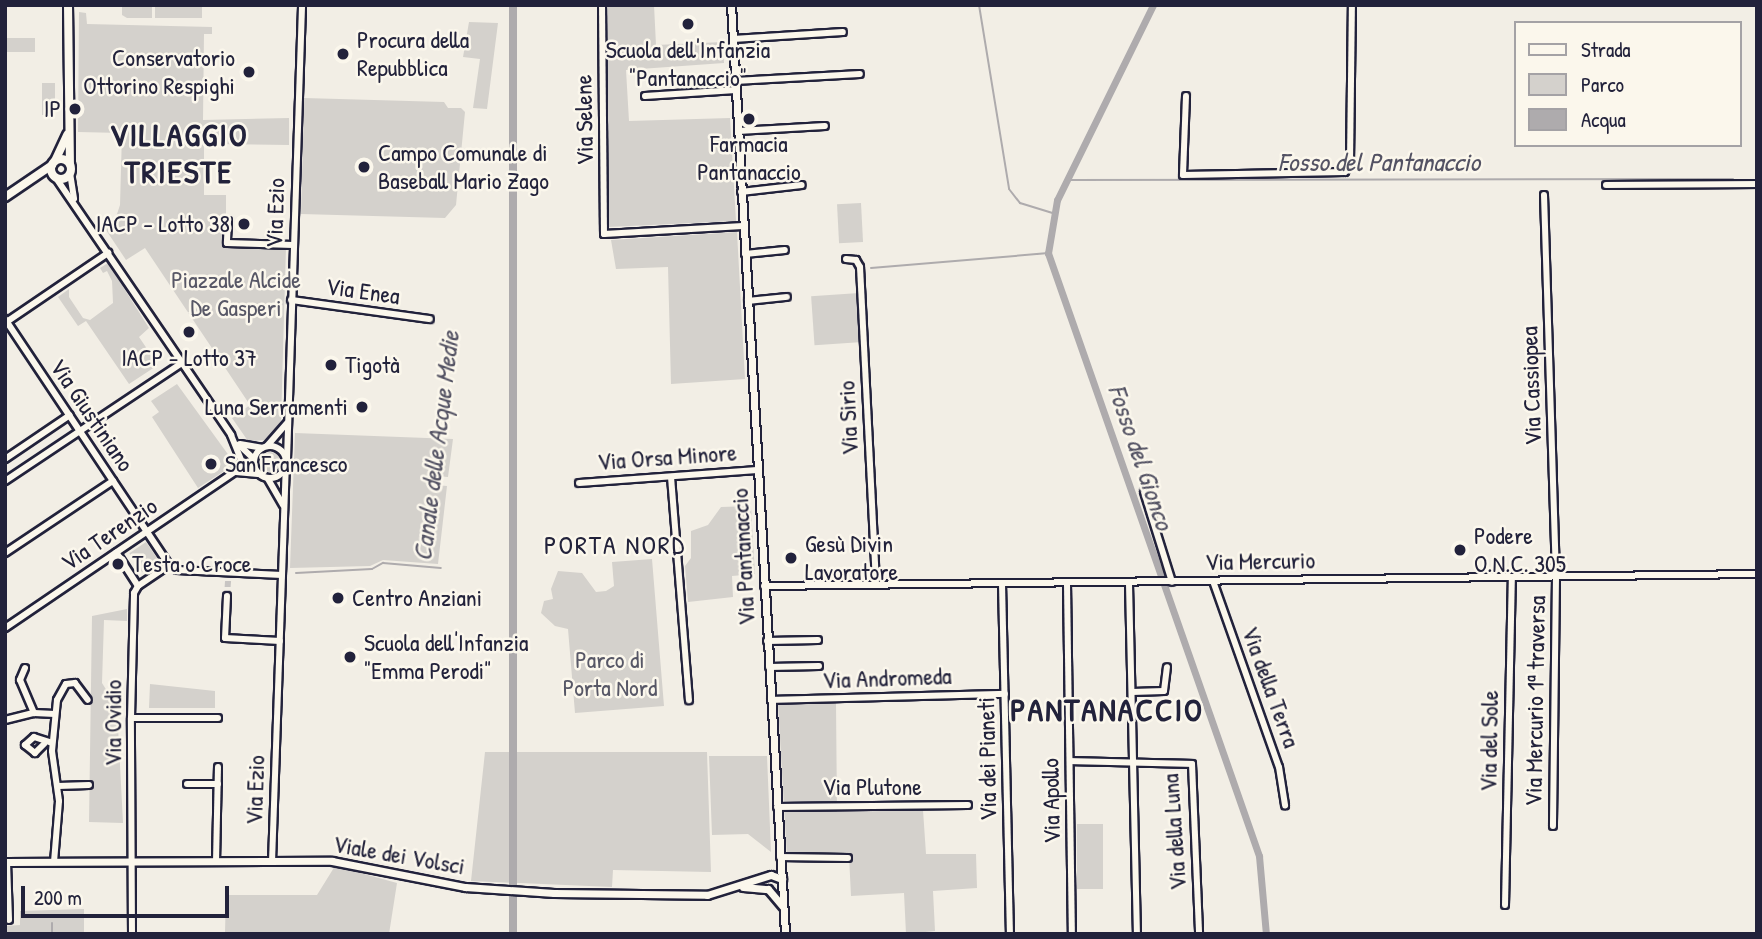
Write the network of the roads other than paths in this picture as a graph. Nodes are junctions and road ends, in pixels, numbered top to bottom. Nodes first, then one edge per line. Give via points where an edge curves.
1 (68, 5) edge
2 (302, 5) edge
3 (602, 5) edge
4 (731, 5) edge
5 (1352, 5) edge
6 (844, 32) dead end
7 (733, 39) junction
8 (860, 74) dead end
9 (735, 81) junction
10 (736, 90) junction
11 (645, 96) dead end
12 (1186, 96) dead end
13 (825, 126) dead end
14 (738, 131) junction
15 (68, 132) junction
16 (53, 163) junction
17 (70, 169) junction
18 (56, 178) junction
19 (1757, 184) edge
20 (1606, 185) dead end
21 (22, 186) junction
22 (802, 186) dead end
23 (741, 192) junction
24 (1544, 195) dead end
25 (5, 197) edge
26 (75, 204) junction
27 (228, 221) dead end
28 (744, 226) junction
29 (293, 245) junction
30 (785, 250) dead end
31 (108, 253) junction
32 (745, 254) junction
33 (846, 259) dead end
34 (787, 297) dead end
35 (291, 300) junction
36 (748, 301) junction
37 (430, 319) dead end
38 (6, 321) edge
39 (182, 363) junction
40 (70, 415) junction
41 (287, 421) junction
42 (80, 430) junction
43 (235, 441) junction
44 (265, 447) junction
45 (5, 459) edge
46 (254, 459) junction
47 (287, 459) junction
48 (243, 465) junction
49 (286, 469) junction
50 (758, 470) junction
51 (234, 473) junction
52 (258, 474) junction
53 (671, 477) junction
54 (268, 479) junction
55 (5, 481) edge
56 (113, 481) junction
57 (579, 483) dead end
58 (1144, 492) dead end
59 (284, 511) junction
60 (147, 531) junction
61 (116, 552) junction
62 (5, 553) edge
63 (169, 565) junction
64 (1757, 574) edge
65 (282, 575) junction
66 (1512, 577) junction
67 (1556, 577) junction
68 (1213, 581) junction
69 (1170, 582) junction
70 (1003, 584) junction
71 (1067, 584) junction
72 (1129, 584) junction
73 (876, 585) junction
74 (138, 586) junction
75 (764, 586) junction
76 (227, 596) tunnel mouth
77 (5, 628) edge
78 (818, 640) dead end
79 (280, 641) junction
80 (767, 641) junction
81 (819, 666) dead end
82 (769, 667) junction
83 (1167, 667) dead end
84 (25, 668) dead end
85 (1132, 692) junction
86 (1005, 694) junction
87 (88, 700) dead end
88 (689, 700) dead end
89 (771, 701) junction
90 (34, 713) junction
91 (55, 715) junction
92 (131, 718) junction
93 (218, 718) dead end
94 (5, 720) edge
95 (52, 743) junction
96 (44, 744) dead end
97 (1070, 761) junction
98 (1133, 761) junction
99 (218, 767) dead end
100 (187, 784) dead end
101 (218, 784) junction
102 (89, 785) dead end
103 (58, 786) junction
104 (968, 805) dead end
105 (1285, 806) dead end
106 (777, 807) junction
107 (1553, 826) dead end
108 (780, 857) junction
109 (848, 858) dead end
110 (6, 862) edge
111 (54, 862) junction
112 (133, 862) junction
113 (216, 862) junction
114 (272, 862) junction
115 (772, 876) junction
116 (783, 883) junction
117 (743, 887) junction
118 (771, 890) junction
119 (1505, 905) dead end
120 (783, 908) junction
121 (9, 920) dead end
122 (132, 934) edge
123 (783, 934) edge
124 (1010, 934) edge
125 (1072, 934) edge
126 (1137, 934) edge
127 (1199, 934) edge

1 - 15 main road
2 - 29 street, Via Ezio
3 - 28 street, Via Selene via 604,234
4 - 7 street, Via Pantanaccio
5 - 12 street via 1347,170 1183,175
6 - 7 street
7 - 9 street, Via Pantanaccio
8 - 9 street
9 - 10 street, Via Pantanaccio
10 - 11 street
10 - 14 street, Via Pantanaccio
13 - 14 street
14 - 23 street, Via Pantanaccio
15 - 16 main road
15 - 17 main road
16 - 17 main road
16 - 18 main road
16 - 21 main road
17 - 18 main road
17 - 26 street
18 - 21 main road via 40,178
18 - 26 street
19 - 20 street
21 - 25 main road
22 - 23 street
23 - 28 street, Via Pantanaccio
24 - 67 street, Via Cassiopea
26 - 31 street
27 - 29 street via 227,243
28 - 32 street, Via Pantanaccio
29 - 35 street, Via Ezio
30 - 32 street
31 - 38 street
31 - 39 street
32 - 36 street, Via Pantanaccio
33 - 73 street, Via Sirio via 860,265
34 - 36 street
35 - 37 street, Via Enea
35 - 41 street, Via Ezio
36 - 50 street, Via Pantanaccio
38 - 40 street, Via Giustiniano
39 - 42 street
39 - 43 street
40 - 42 street, Via Giustiniano
40 - 45 street
41 - 44 street
41 - 47 street, Via Ezio
42 - 55 street
42 - 56 street, Via Giustiniano
43 - 44 street
43 - 46 street
43 - 48 street
44 - 46 street
44 - 47 street via 278,447
46 - 48 street, Via Terenzio
46 - 52 street
47 - 49 street
48 - 51 street, Via Terenzio
49 - 54 street
49 - 59 street, Via Ezio
50 - 53 street, Via Orsa Minore
50 - 75 street, Via Pantanaccio
51 - 52 street
51 - 60 street, Via Terenzio
52 - 54 street
53 - 57 street, Via Orsa Minore
53 - 88 street
54 - 59 street, Via Ezio via 279,492
56 - 60 street, Via Giustiniano
56 - 62 street
58 - 69 street
59 - 65 street, Via Ezio
60 - 61 street, Via Terenzio
60 - 63 street, Via Giustiniano
61 - 74 street
61 - 77 street, Via Terenzio
63 - 65 street via 228,576
63 - 74 street
64 - 67 street, Via Mercurio
65 - 79 street, Via Ezio
66 - 67 street, Via Mercurio
66 - 68 street, Via Mercurio
66 - 119 street, Via del Sole
67 - 107 street, Via Mercurio 1ª traversa
68 - 69 street, Via Mercurio
68 - 105 street, Via della Terra via 1279,767
69 - 72 street, Via Mercurio
70 - 71 street, Via Mercurio
70 - 73 street, Via Mercurio
70 - 86 street, Via dei Pianeti
71 - 72 street, Via Mercurio
71 - 97 street, Via Apollo
72 - 85 street
73 - 75 street, Via Mercurio
74 - 92 street, Via Ovidio via 134,593
75 - 80 street, Via Pantanaccio
76 - 79 street via 225,638
78 - 80 street
79 - 114 street, Via Ezio
80 - 82 street, Via Pantanaccio
81 - 82 street
82 - 89 street, Via Pantanaccio
83 - 85 street via 1164,691
84 - 90 street via 19,680
85 - 98 street
86 - 89 street, Via Andromeda
86 - 124 street, Via dei Pianeti
87 - 91 street via 81,687 66,684
89 - 106 street, Via Pantanaccio
90 - 91 street
90 - 94 street
91 - 95 street
92 - 93 street
92 - 112 street, Via Ovidio
95 - 96 street
95 - 103 street
97 - 98 street, Via della Luna
97 - 125 street, Via Apollo
98 - 126 street
98 - 127 street, Via della Luna via 1187,762 1194,767
99 - 101 street
100 - 101 street
101 - 113 street
102 - 103 street
103 - 111 street
104 - 106 street, Via Plutone
106 - 108 street, Via Pantanaccio
108 - 109 street
108 - 115 street, Via Pantanaccio
108 - 116 street, Via Pantanaccio
110 - 111 street, Viale dei Volsci
110 - 121 street
111 - 112 street, Viale dei Volsci
112 - 113 street, Viale dei Volsci
112 - 122 street, Via Ovidio
113 - 114 street, Viale dei Volsci
114 - 117 street, Viale dei Volsci via 332,861 432,880 554,893 701,896
115 - 116 street
115 - 117 street, Viale dei Volsci
115 - 118 street, Via Pantanaccio
116 - 118 street
116 - 120 street, Via Pantanaccio
117 - 118 street, Viale dei Volsci
118 - 120 street, Via Pantanaccio
120 - 123 street, Via Pantanaccio

